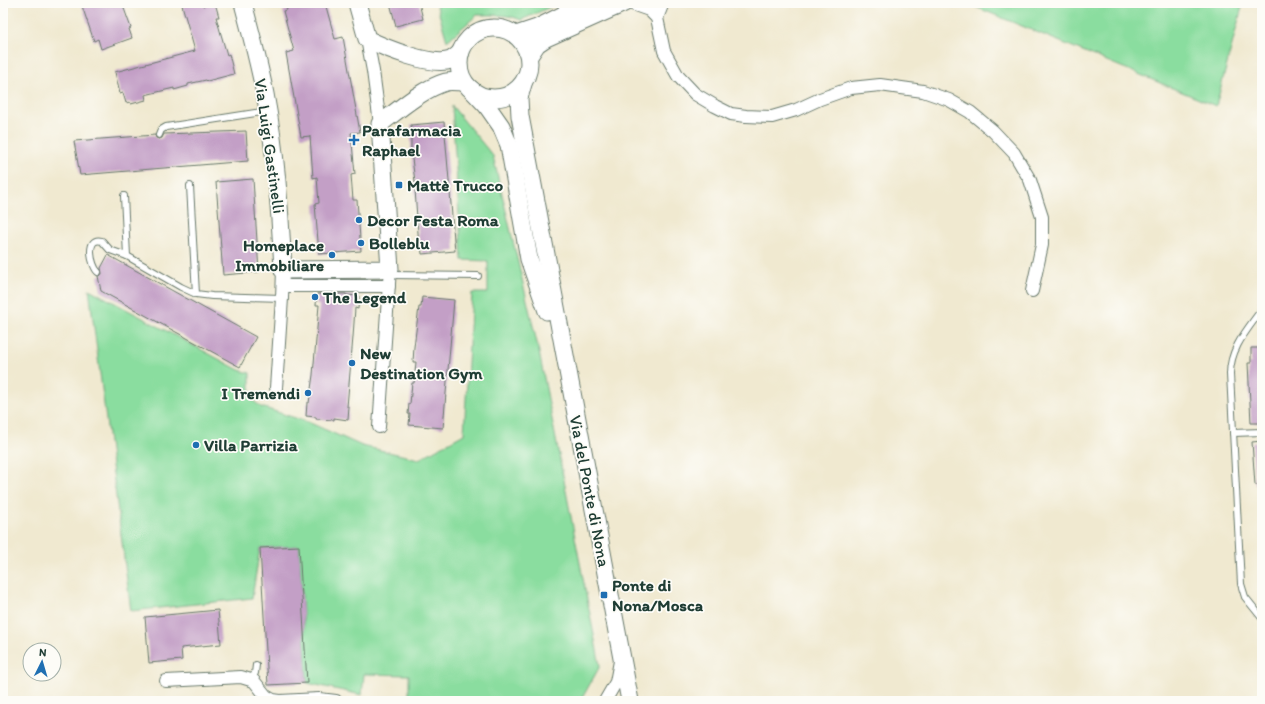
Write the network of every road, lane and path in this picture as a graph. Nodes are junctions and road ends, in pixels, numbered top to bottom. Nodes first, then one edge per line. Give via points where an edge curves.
1 (243, 3) edge
2 (357, 3) edge
3 (586, 3) edge
4 (624, 3) edge
5 (629, 3) edge
6 (663, 3) edge
7 (563, 8) edge
8 (657, 18) junction
9 (516, 35) junction
10 (367, 39) junction
11 (461, 52) junction
12 (529, 56) junction
13 (523, 84) junction
14 (467, 86) junction
15 (268, 111) junction
16 (380, 124) junction
17 (159, 135) dead end
18 (190, 186) dead end
19 (124, 196) dead end
20 (127, 256) junction
21 (98, 272) dead end
22 (478, 276) dead end
23 (390, 277) junction
24 (283, 284) junction
25 (1032, 291) dead end
26 (196, 294) junction
27 (1262, 309) edge
28 (568, 375) junction
29 (276, 388) dead end
30 (380, 426) dead end
31 (1262, 432) edge
32 (1233, 433) junction
33 (1262, 618) edge
34 (621, 656) junction
35 (256, 665) dead end
36 (251, 680) junction
37 (166, 681) dead end
38 (336, 701) edge
39 (605, 701) edge
40 (630, 701) edge

1 - 15 main road, Via Luigi Gastinelli
2 - 10 main road
3 - 7 main road
4 - 12 main road via 546,38 537,44
5 - 8 street via 649,10
6 - 8 street
7 - 9 main road via 537,28
8 - 25 street via 664,51 678,76 695,94 731,114 772,117 851,88 880,85 923,91 949,100 970,112 1014,153 1030,180 1042,218 1042,245
9 - 11 main road via 508,30 489,28 471,36
9 - 12 main road via 525,44
10 - 11 main road via 417,58 452,60
10 - 16 street
11 - 14 main road via 460,72
12 - 13 main road via 530,66
13 - 14 main road via 508,96 498,98 479,95
13 - 28 main road, Via del Ponte di Nona via 519,110
14 - 16 main road via 446,82 430,89
14 - 28 main road, Via del Ponte di Nona via 487,106 501,126 509,144 529,259
15 - 17 lane via 166,127 160,130
15 - 24 main road, Via Luigi Gastinelli via 277,182
16 - 23 main road
18 - 26 lane
19 - 20 lane
20 - 21 lane via 110,250 102,240 93,241 93,264
20 - 26 lane
22 - 23 lane
23 - 24 main road
23 - 30 street
24 - 26 lane via 212,296
24 - 29 street, Via Luigi Gastinelli
27 - 32 lane via 1238,344 1232,358 1230,374
28 - 34 main road, Via del Ponte di Nona
31 - 32 lane
32 - 33 lane via 1241,584 1245,598
34 - 39 street via 616,682
34 - 40 main road, Via del Ponte di Nona
35 - 36 lane
36 - 37 street via 237,677
36 - 38 street via 273,700

